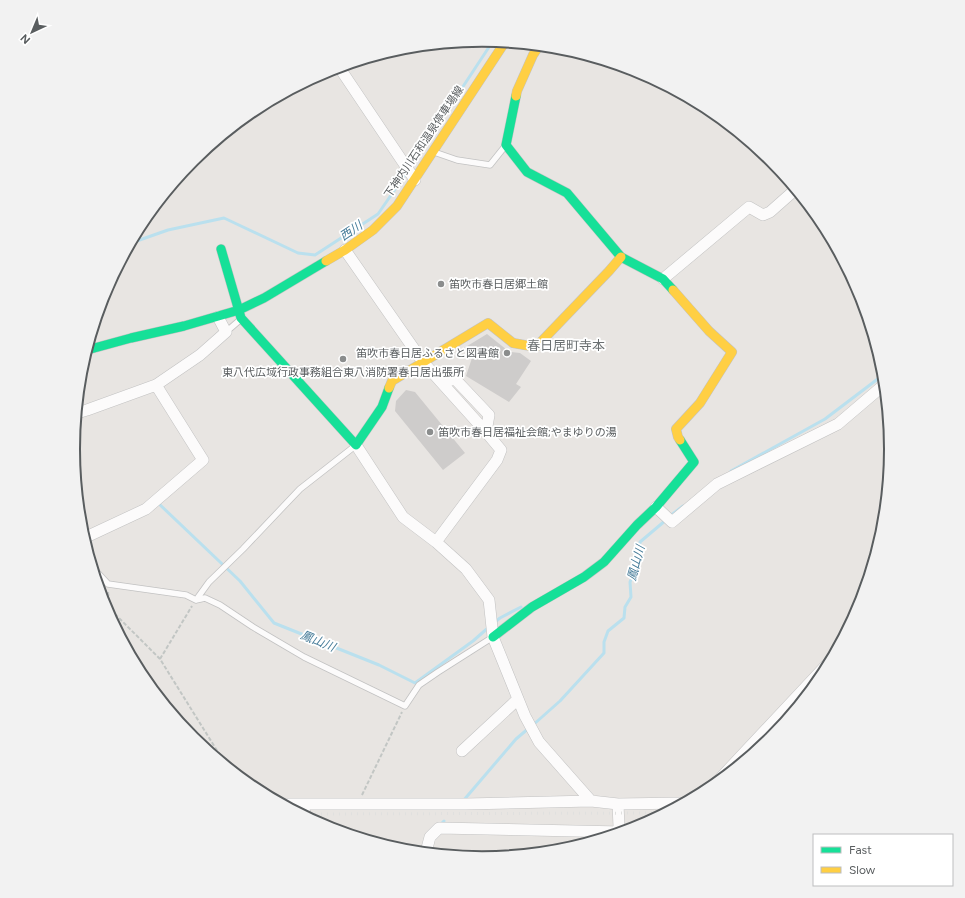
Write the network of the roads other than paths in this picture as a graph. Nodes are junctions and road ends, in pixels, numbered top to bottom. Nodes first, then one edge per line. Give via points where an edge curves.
1 (501, 48) edge
2 (536, 50) edge
3 (343, 72) edge
4 (506, 145) junction
5 (432, 152) junction
6 (414, 178) junction
7 (792, 193) edge
8 (221, 249) dead end
9 (344, 250) junction
10 (621, 257) junction
11 (663, 279) junction
12 (240, 314) junction
13 (218, 317) junction
14 (226, 332) junction
15 (93, 348) edge
16 (423, 362) junction
17 (156, 385) junction
18 (880, 389) edge
19 (82, 411) edge
20 (356, 444) junction
21 (658, 509) junction
22 (90, 535) edge
23 (436, 542) junction
24 (102, 577) edge
25 (196, 600) junction
26 (493, 637) junction
27 (807, 686) edge
28 (518, 699) junction
29 (462, 751) dead end
30 (742, 756) edge
31 (591, 802) junction
32 (672, 803) edge
33 (294, 804) edge
34 (307, 804) junction
35 (618, 804) junction
36 (307, 811) edge
37 (621, 826) edge
38 (612, 830) edge
39 (427, 847) edge

1 - 5 street, 下神内川石和温泉停車場線
2 - 4 street via 518,91
3 - 6 street
4 - 5 lane via 490,166
4 - 10 street via 527,172 567,194
5 - 6 street, 下神内川石和温泉停車場線
6 - 9 street, 下神内川石和温泉停車場線 via 397,206 373,230
7 - 11 street via 763,215 748,207
8 - 12 street
9 - 12 street, 下神内川石和温泉停車場線
9 - 16 street
10 - 11 street
10 - 16 street via 536,347 513,343 488,323
11 - 21 street via 709,331 732,352 700,403 676,429 678,437 694,462
12 - 13 street, 下神内川石和温泉停車場線
12 - 14 lane
12 - 20 street
13 - 14 street
13 - 15 street, 下神内川石和温泉停車場線
14 - 17 street via 200,355
16 - 20 street via 392,381 382,407
16 - 23 street via 501,450 497,460
17 - 19 street
17 - 22 street via 203,460 146,509
18 - 21 street via 838,424 717,484 672,522
20 - 23 street via 404,517
20 - 25 lane via 300,489 210,582
21 - 26 street via 637,525 604,562 532,608
23 - 26 street via 466,569 488,600
24 - 25 lane via 108,584 186,595
25 - 26 lane via 205,598 220,605 304,657 405,706 419,685
26 - 28 street
27 - 30 street
28 - 29 street
28 - 31 street via 539,742
31 - 34 street
31 - 35 street
32 - 35 street
33 - 34 street
34 - 36 lane
35 - 37 street
38 - 39 street via 439,828 430,837

